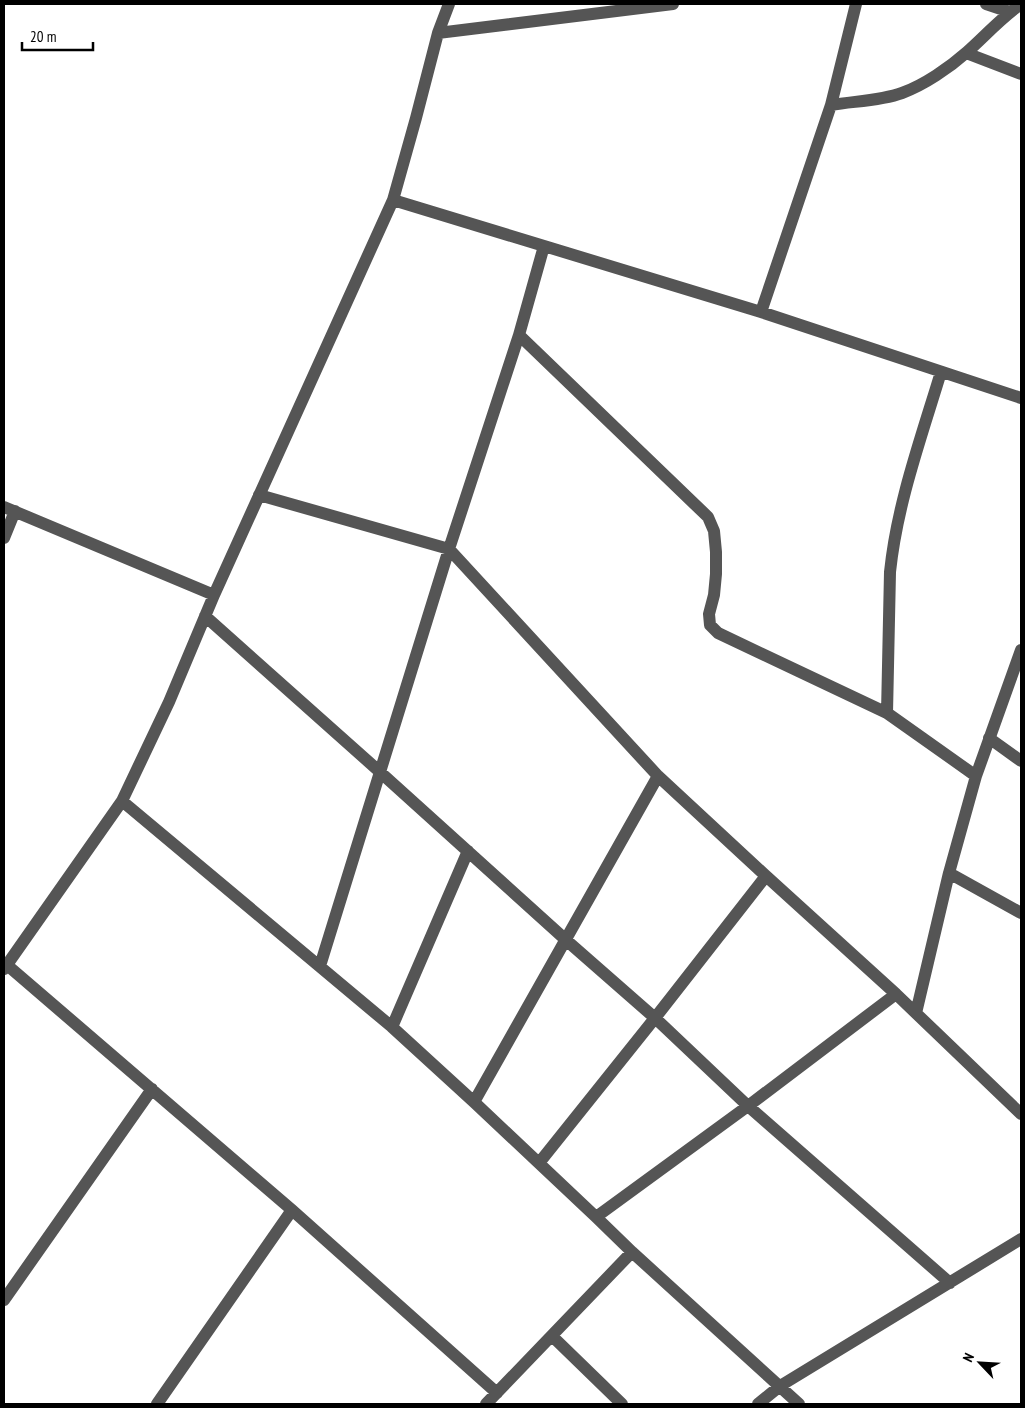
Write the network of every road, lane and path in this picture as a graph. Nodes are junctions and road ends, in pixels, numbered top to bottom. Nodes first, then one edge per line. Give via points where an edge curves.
1 (449, 4) edge
2 (673, 4) edge
3 (856, 4) edge
4 (986, 4) edge
5 (1021, 4) edge
6 (1010, 12) junction
7 (438, 33) junction
8 (966, 53) junction
9 (1021, 74) edge
10 (831, 105) junction
11 (393, 200) junction
12 (544, 246) junction
13 (761, 312) junction
14 (519, 335) junction
15 (941, 372) junction
16 (1021, 398) edge
17 (259, 495) junction
18 (9, 509) edge
19 (4, 538) edge
20 (449, 549) junction
21 (214, 595) junction
22 (204, 616) junction
23 (1021, 650) edge
24 (887, 713) junction
25 (989, 738) junction
26 (1021, 761) edge
27 (380, 772) junction
28 (658, 776) junction
29 (976, 776) junction
30 (122, 801) junction
31 (468, 851) junction
32 (949, 873) junction
33 (766, 876) junction
34 (1021, 913) edge
35 (566, 940) junction
36 (320, 966) junction
37 (5, 967) edge
38 (896, 994) junction
39 (916, 1013) junction
40 (654, 1018) junction
41 (392, 1027) junction
42 (152, 1089) junction
43 (474, 1102) junction
44 (748, 1106) junction
45 (1021, 1114) edge
46 (539, 1163) junction
47 (292, 1210) junction
48 (596, 1217) junction
49 (1021, 1239) edge
50 (632, 1252) junction
51 (950, 1283) junction
52 (4, 1300) edge
53 (552, 1336) junction
54 (780, 1386) junction
55 (497, 1393) junction
56 (157, 1404) edge
57 (486, 1404) edge
58 (622, 1404) edge
59 (758, 1404) edge
60 (799, 1404) edge

1 - 7 street
2 - 7 street
3 - 10 street
4 - 6 street
5 - 6 street
6 - 8 street
7 - 11 street
8 - 9 street
8 - 10 street via 930,79 903,92
10 - 13 street
11 - 12 street
11 - 17 street
12 - 13 street
12 - 14 street
13 - 15 street
14 - 20 street
14 - 24 street via 708,517 714,531 716,552 710,625 718,633
15 - 16 street
15 - 24 street via 905,491 892,550
17 - 20 street
17 - 21 street
18 - 19 street
18 - 21 street
20 - 27 street
20 - 28 street
21 - 22 street
22 - 27 street
22 - 30 street via 169,702
23 - 25 street
24 - 29 street
25 - 26 street
25 - 29 street
27 - 31 street
27 - 36 street
28 - 33 street
28 - 35 street
29 - 32 street
30 - 36 street
30 - 37 street
31 - 35 street
31 - 41 street
32 - 34 street
32 - 39 street
33 - 38 street
33 - 40 street
35 - 40 street
35 - 43 street
36 - 41 street
37 - 42 street
38 - 39 street
38 - 44 street
39 - 45 street
40 - 44 street
40 - 46 street
41 - 43 street
42 - 47 street
42 - 52 street
43 - 46 street
44 - 48 street
44 - 51 street
46 - 48 street
47 - 55 street
47 - 56 street
48 - 50 street
49 - 51 street
50 - 53 street
50 - 54 street
51 - 54 street
53 - 55 street
53 - 58 street
54 - 59 street
54 - 60 street
55 - 57 street

